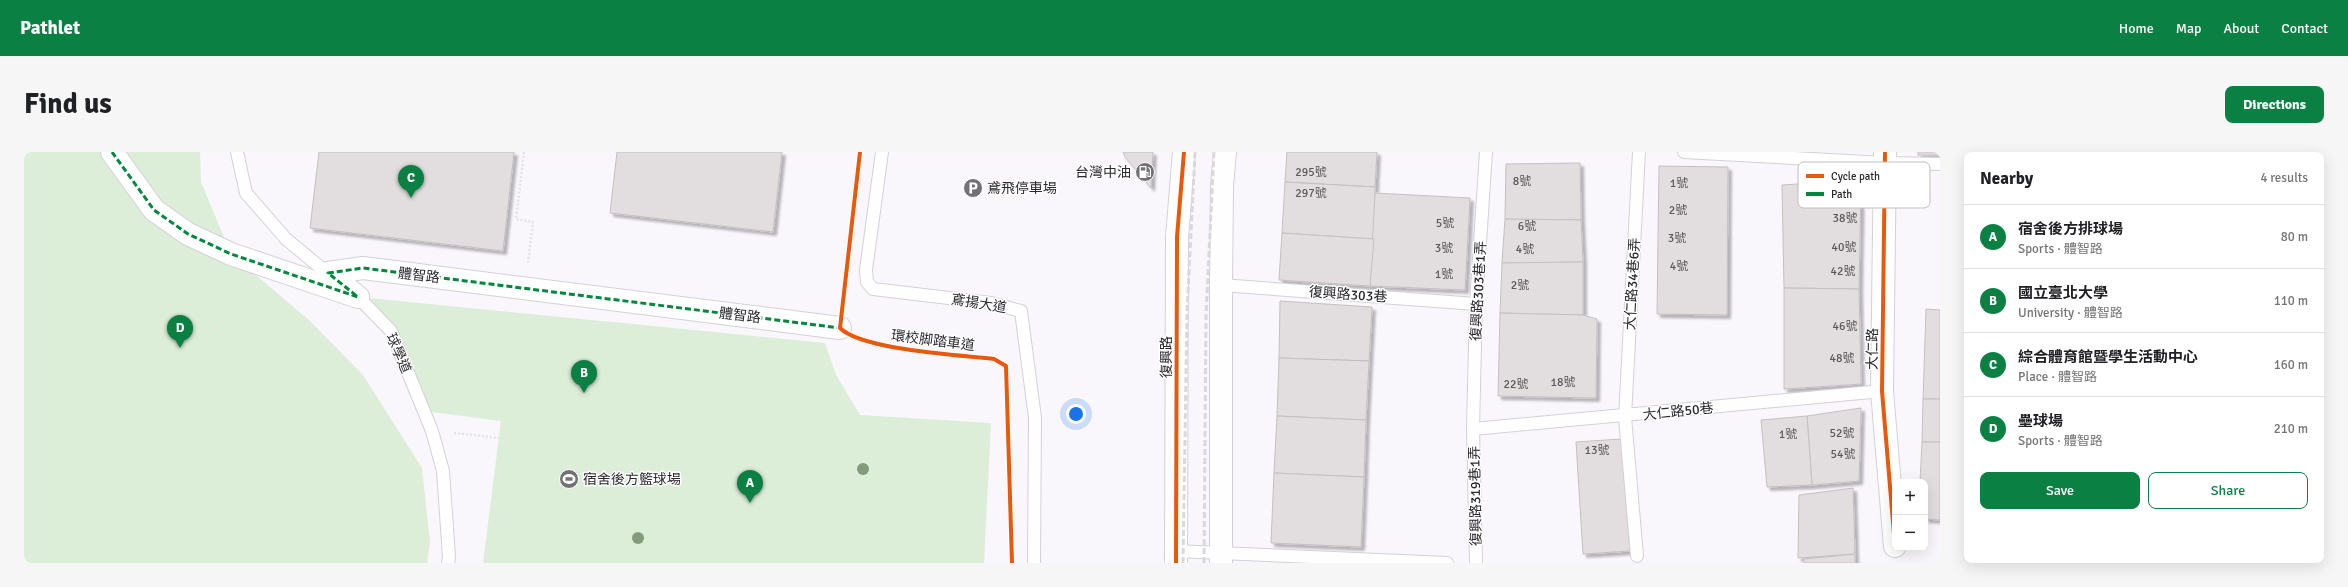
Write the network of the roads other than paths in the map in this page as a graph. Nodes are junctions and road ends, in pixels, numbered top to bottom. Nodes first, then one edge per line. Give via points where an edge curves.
1 (112, 152) edge
2 (237, 152) edge
3 (882, 152) edge
4 (1225, 152) edge
5 (1486, 152) edge
6 (1639, 152) edge
7 (1684, 152) edge
8 (1179, 157) edge
9 (1885, 158) edge
10 (1922, 162) edge
11 (1930, 163) edge
12 (1940, 164) edge
13 (1884, 208) edge
14 (328, 273) junction
15 (1221, 285) junction
16 (358, 297) junction
17 (1476, 304) junction
18 (840, 328) dead end
19 (1882, 391) junction
20 (1625, 417) junction
21 (1473, 429) junction
22 (1892, 515) edge
23 (1895, 551) edge
24 (1637, 556) dead end
25 (1176, 557) edge
26 (1221, 558) edge
27 (448, 563) edge
28 (1034, 563) edge
29 (1447, 563) edge
30 (1476, 563) edge
31 (1896, 563) edge

1 - 16 street via 154,210 188,234 231,254
2 - 14 lane, 球學道 via 246,193 286,239
3 - 28 lane, 鳶揚大道 via 866,270 867,282 872,289 991,302 1021,311 1035,418
4 - 15 street
5 - 17 lane, 復興路303巷1弄
6 - 20 lane, 大仁路34巷6弄
7 - 9 lane
8 - 25 street, 復興路
9 - 10 lane
11 - 12 lane
13 - 19 street, 大仁路
14 - 16 lane, 球學道
14 - 18 street, 體智路 via 363,268
15 - 17 lane, 復興路303巷
15 - 26 street
16 - 27 lane, 球學道 via 391,332 432,431 443,471
17 - 21 lane, 復興路303巷1弄
19 - 20 lane, 大仁路50巷
19 - 22 street, 大仁路
20 - 21 lane, 大仁路50巷
20 - 24 lane, 大仁路34巷6弄
21 - 30 lane, 復興路319巷1弄
23 - 31 street, 大仁路
25 - 26 lane
26 - 29 lane

